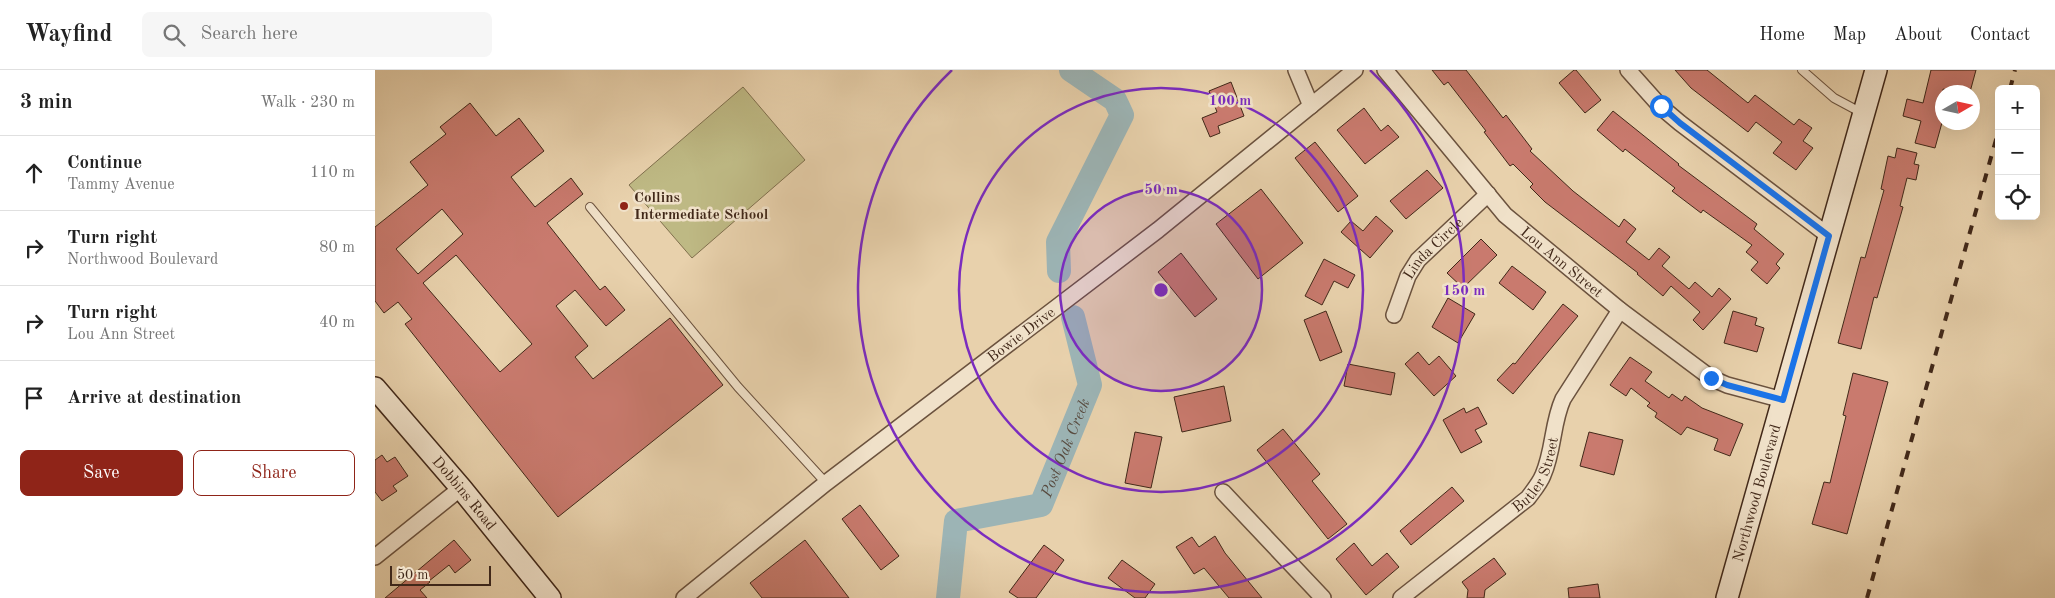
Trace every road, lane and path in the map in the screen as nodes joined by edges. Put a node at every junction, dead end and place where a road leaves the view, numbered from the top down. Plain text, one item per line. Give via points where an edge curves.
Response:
1 (1296, 70) edge
2 (1355, 70) edge
3 (1385, 70) edge
4 (1628, 70) edge
5 (1802, 70) edge
6 (1876, 70) edge
7 (1311, 106) junction
8 (1864, 114) junction
9 (1488, 194) junction
10 (590, 207) dead end
11 (1829, 236) junction
12 (1620, 310) junction
13 (1394, 315) dead end
14 (375, 388) edge
15 (1783, 400) junction
16 (826, 483) junction
17 (461, 488) junction
18 (1223, 492) dead end
19 (375, 557) edge
20 (550, 598) edge
21 (684, 598) edge
22 (1323, 598) edge
23 (1401, 598) edge
24 (1727, 598) edge

1 - 7 street
2 - 7 street, Bowie Drive
3 - 9 street, Lou Ann Street
4 - 11 street via 1680,123
5 - 8 lane via 1834,98
6 - 8 street, Northwood Boulevard
7 - 16 street, Bowie Drive via 1158,230
8 - 11 street, Northwood Boulevard
9 - 12 street, Lou Ann Street via 1505,215
9 - 13 street, Linda Circle via 1418,260 1408,276
10 - 16 lane via 738,387
11 - 15 street, Northwood Boulevard
12 - 15 street, Lou Ann Street via 1711,378
12 - 23 street, Butler Street via 1563,398 1556,414 1543,477 1528,498
14 - 17 street, Dobbins Road
15 - 24 street, Northwood Boulevard
16 - 21 street, Bowie Drive
17 - 19 street
17 - 20 street, Dobbins Road
18 - 22 street

